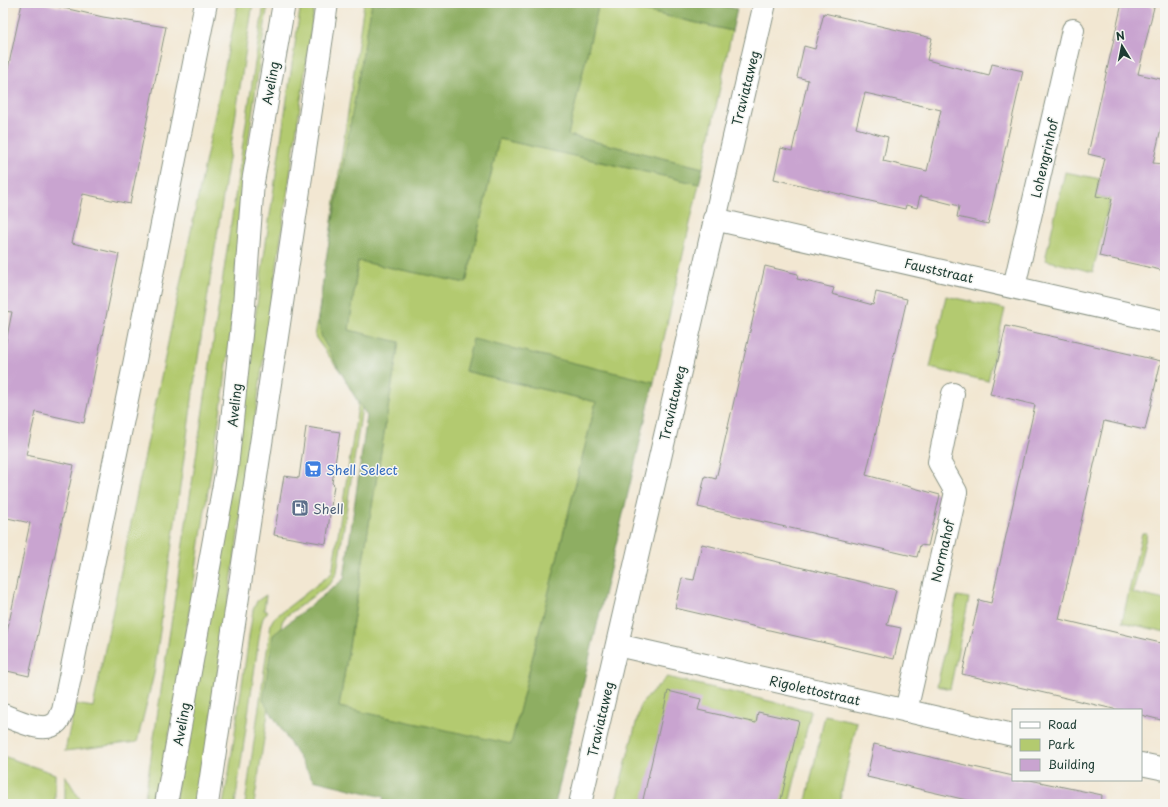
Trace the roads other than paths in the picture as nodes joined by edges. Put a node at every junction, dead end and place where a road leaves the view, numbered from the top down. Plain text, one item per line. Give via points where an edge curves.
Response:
1 (206, 3) edge
2 (284, 3) edge
3 (327, 3) edge
4 (765, 3) edge
5 (1073, 30) dead end
6 (714, 219) junction
7 (1014, 287) junction
8 (1165, 322) edge
9 (953, 394) dead end
10 (617, 645) junction
11 (906, 711) junction
12 (3, 715) edge
13 (1012, 735) edge
14 (1142, 764) edge
15 (1165, 770) edge
16 (166, 804) edge
17 (207, 804) edge
18 (580, 804) edge

1 - 12 street via 63,710 58,721 51,727 40,727
2 - 16 street, Aveling via 253,182 244,306 227,468
3 - 17 street
4 - 6 street, Traviataweg
5 - 7 street, Lohengrinhof
6 - 7 street, Fauststraat
6 - 10 street, Traviataweg
7 - 8 street, Fauststraat
9 - 11 street, Normahof via 939,462 956,492
10 - 11 street, Rigolettostraat
10 - 18 street, Traviataweg
11 - 13 street, Rigolettostraat
14 - 15 street

